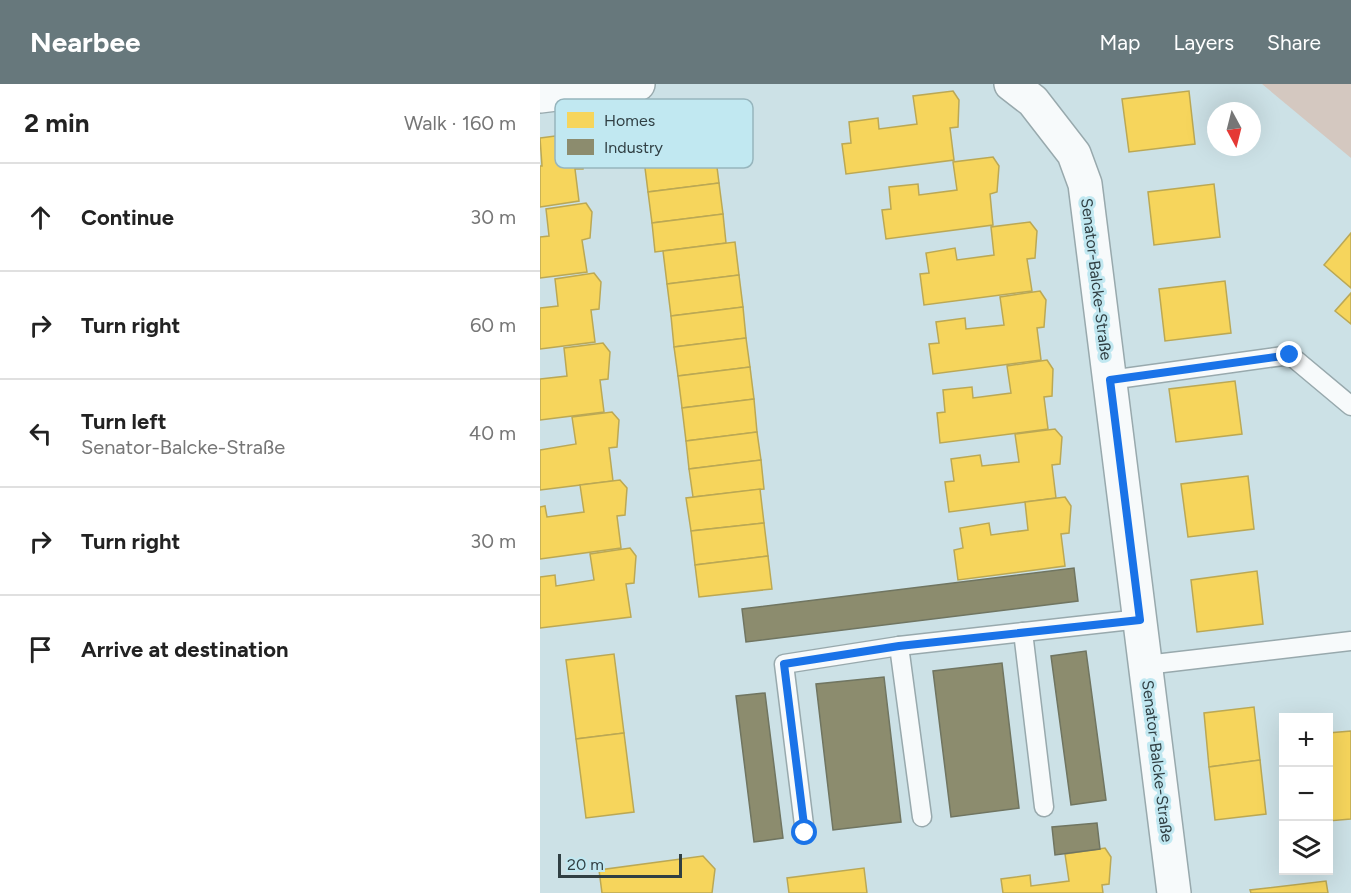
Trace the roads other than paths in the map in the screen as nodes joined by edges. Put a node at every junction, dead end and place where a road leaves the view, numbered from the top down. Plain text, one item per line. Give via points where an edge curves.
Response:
1 (638, 84) edge
2 (1011, 84) edge
3 (559, 91) edge
4 (1110, 380) junction
5 (1351, 406) edge
6 (1140, 620) junction
7 (1023, 632) junction
8 (1351, 641) edge
9 (899, 646) junction
10 (1146, 665) junction
11 (1044, 807) dead end
12 (922, 817) dead end
13 (805, 833) dead end
14 (1174, 893) edge

1 - 3 street
2 - 4 street, Senator-Balcke-Straße via 1033,101 1074,154 1085,184
4 - 5 lane via 1290,355
4 - 6 street, Senator-Balcke-Straße
6 - 7 lane
6 - 10 street, Senator-Balcke-Straße
7 - 9 lane
7 - 11 lane
8 - 10 lane
9 - 12 lane
9 - 13 lane via 784,664
10 - 14 street, Senator-Balcke-Straße

